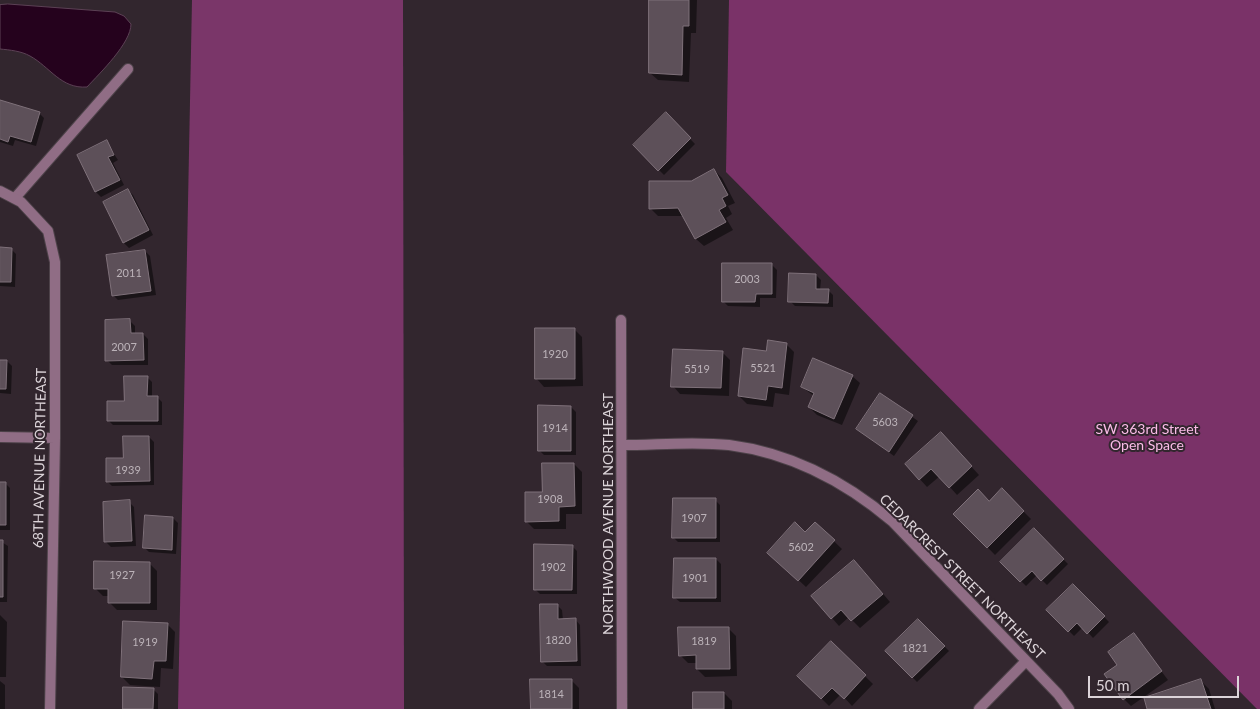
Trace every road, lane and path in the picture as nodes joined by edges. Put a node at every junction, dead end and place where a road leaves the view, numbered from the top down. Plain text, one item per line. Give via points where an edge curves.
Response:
1 (128, 70) dead end
2 (0, 191) edge
3 (15, 198) junction
4 (621, 320) dead end
5 (0, 437) edge
6 (55, 438) junction
7 (622, 445) junction
8 (1026, 661) junction
9 (50, 709) edge
10 (622, 709) edge
11 (979, 709) edge
12 (1069, 709) edge

1 - 3 street
2 - 3 street, 68TH AVENUE NORTHEAST
3 - 6 street, 68TH AVENUE NORTHEAST via 48,231 55,262
4 - 7 street, NORTHWOOD AVENUE NORTHEAST
5 - 6 street
6 - 9 street, 68TH AVENUE NORTHEAST
7 - 8 street, CEDARCREST STREET NORTHEAST via 728,445 784,457 840,482 893,522
7 - 10 street, NORTHWOOD AVENUE NORTHEAST
8 - 11 street
8 - 12 street, CEDARCREST STREET NORTHEAST

